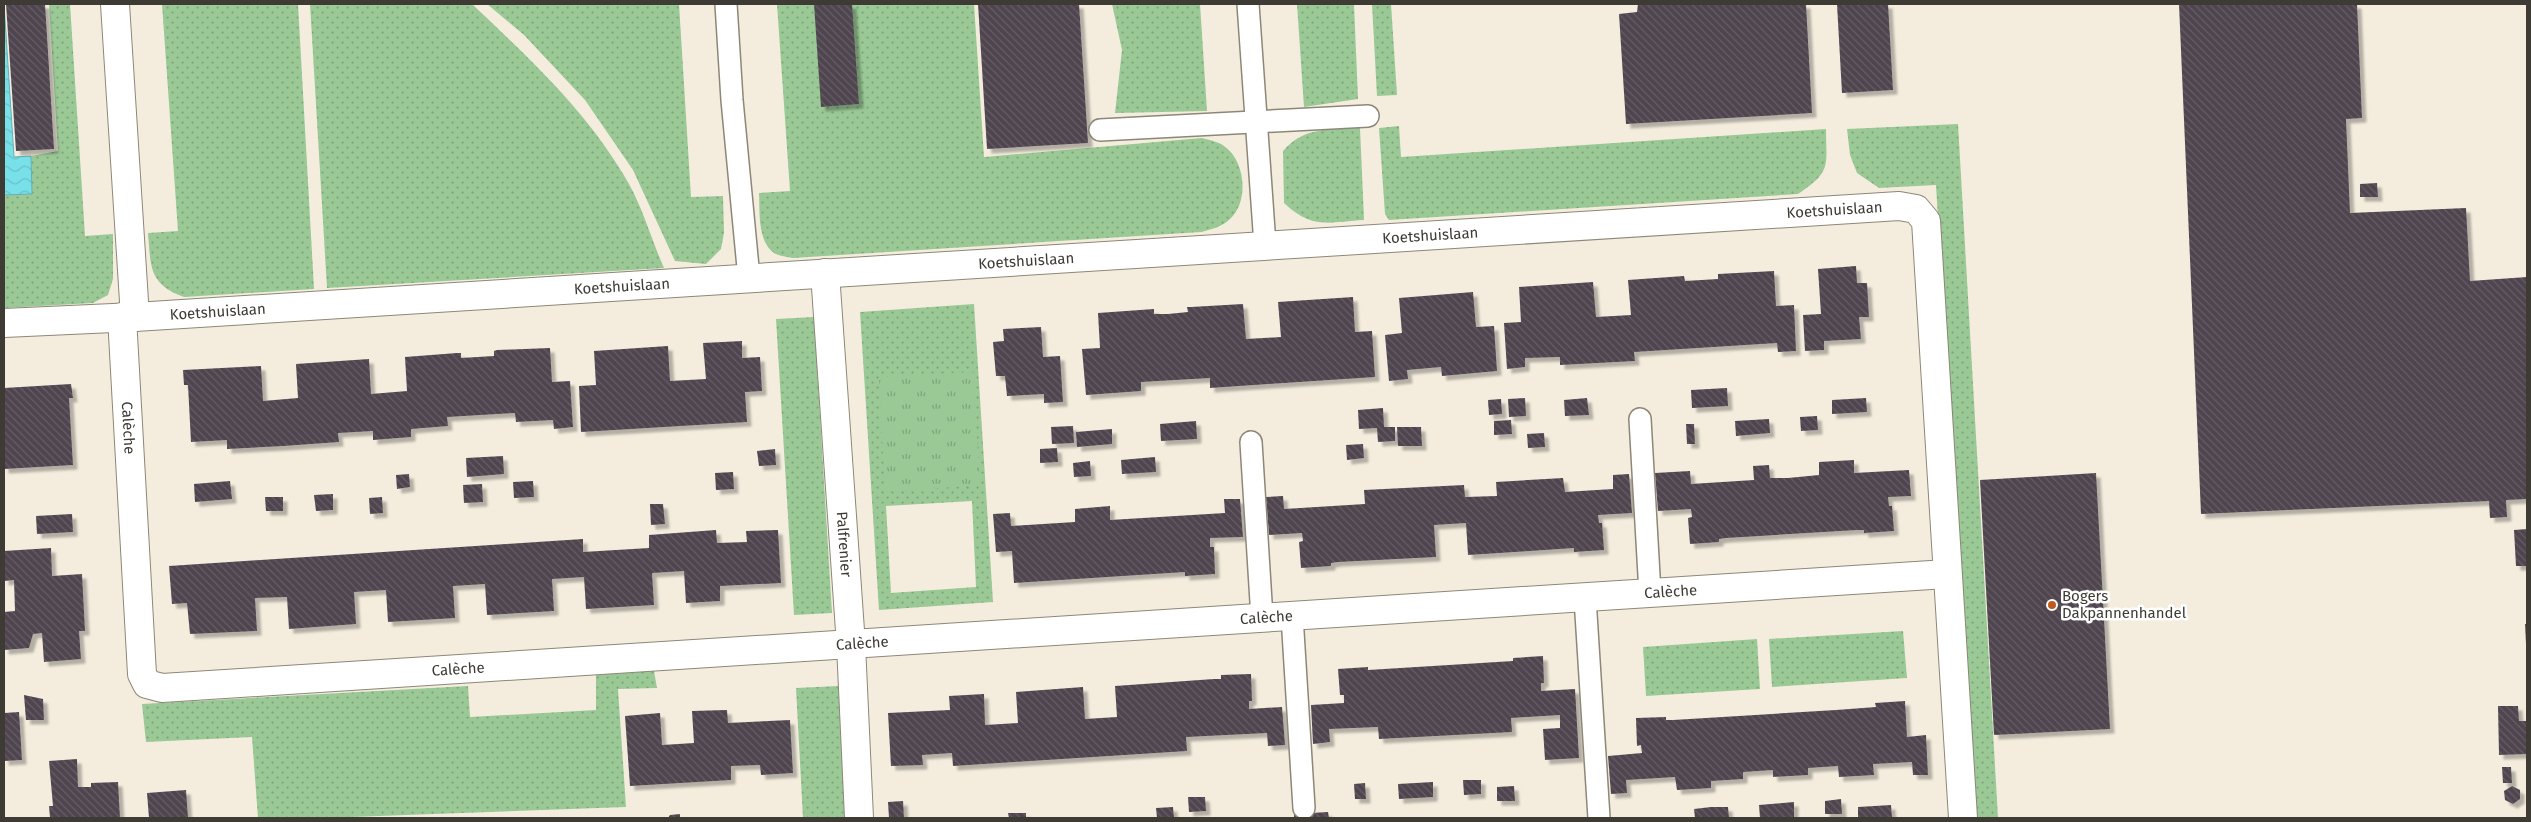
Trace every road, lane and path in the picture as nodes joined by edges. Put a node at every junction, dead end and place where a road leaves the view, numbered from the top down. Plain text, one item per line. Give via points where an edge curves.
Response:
1 (115, 4) edge
2 (726, 4) edge
3 (1248, 4) edge
4 (1368, 116) dead end
5 (1255, 124) junction
6 (1100, 130) dead end
7 (1265, 245) junction
8 (825, 273) junction
9 (750, 278) junction
10 (129, 317) junction
11 (4, 323) edge
12 (1640, 419) dead end
13 (1250, 442) dead end
14 (1947, 574) junction
15 (1650, 593) junction
16 (1585, 598) junction
17 (1292, 616) junction
18 (1262, 618) junction
19 (851, 644) junction
20 (1304, 808) dead end
21 (859, 818) edge
22 (1600, 818) edge
23 (1963, 818) edge

1 - 10 street
2 - 9 lane
3 - 5 lane
4 - 5 lane
5 - 6 lane
5 - 7 lane
7 - 8 street, Koetshuislaan
7 - 14 street, Koetshuislaan via 1899,206 1916,209 1926,221
8 - 9 street, Koetshuislaan
8 - 19 street, Palfrenier
9 - 10 street, Koetshuislaan
10 - 11 street, Koetshuislaan
10 - 19 street, Calèche via 142,674 147,684 162,688
12 - 15 lane
13 - 18 lane
14 - 15 street, Calèche
14 - 23 street
15 - 16 street, Calèche
16 - 17 street, Calèche
16 - 22 lane
17 - 18 street, Calèche
17 - 20 lane
18 - 19 street, Calèche
19 - 21 street, Palfrenier

